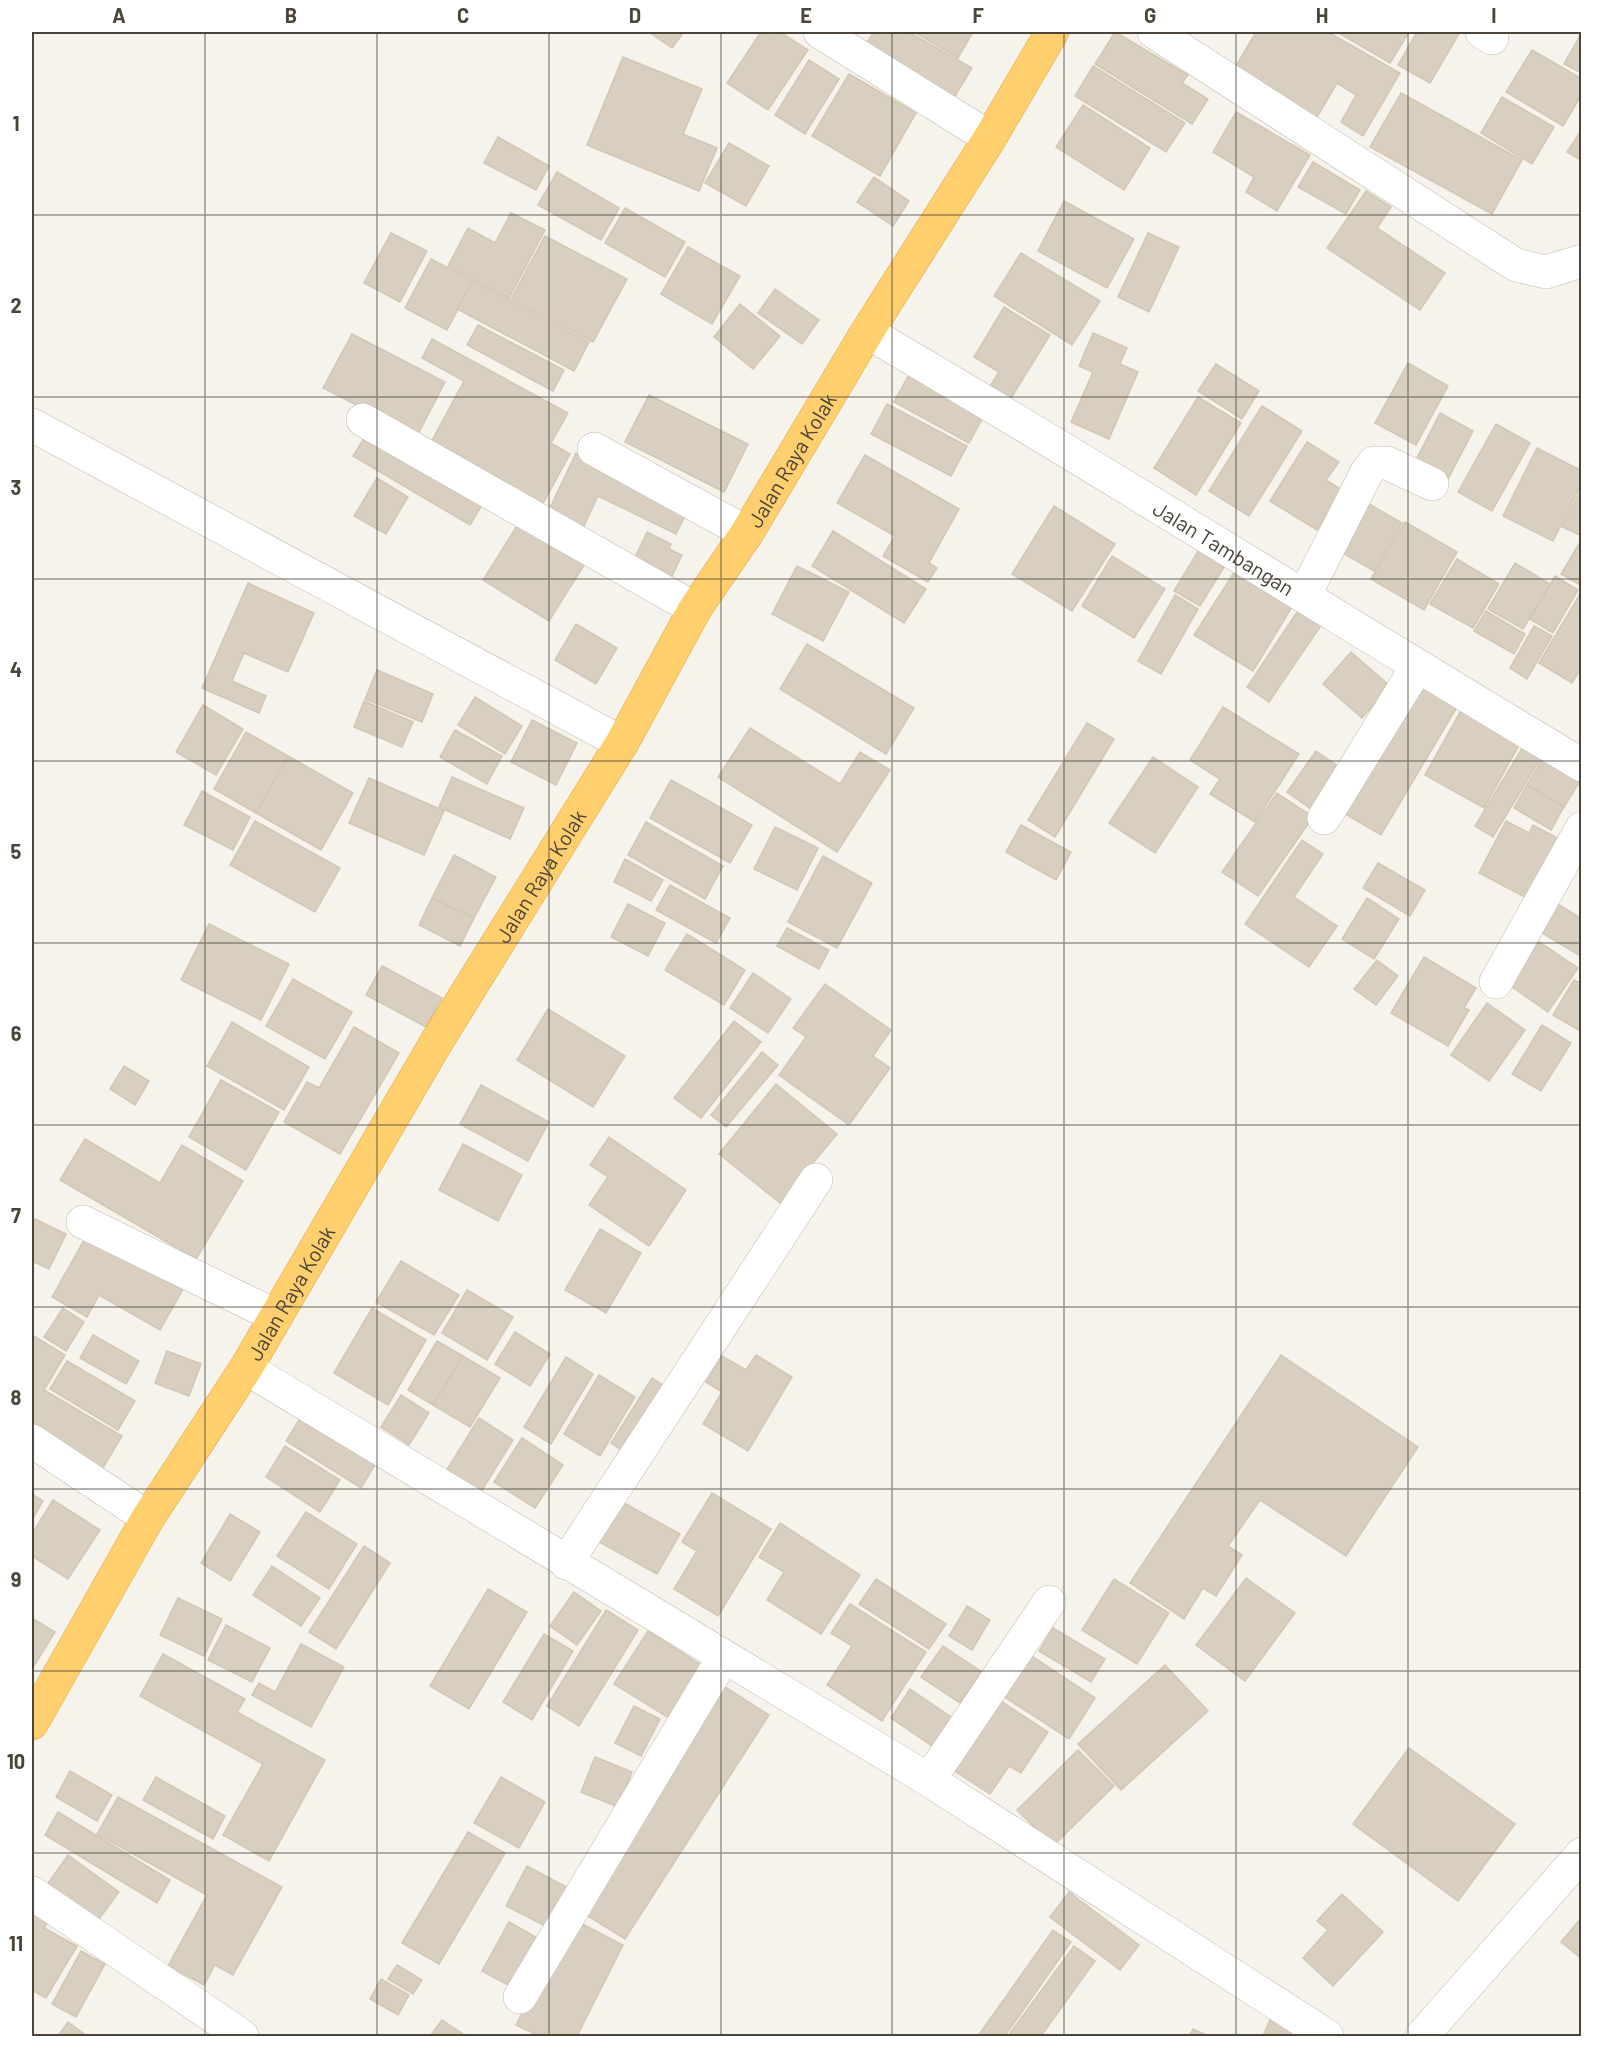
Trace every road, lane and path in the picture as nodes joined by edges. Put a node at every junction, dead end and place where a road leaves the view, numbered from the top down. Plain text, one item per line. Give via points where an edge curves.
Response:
1 (820, 32) edge
2 (1052, 32) edge
3 (1154, 32) edge
4 (990, 138) junction
5 (1581, 261) edge
6 (867, 332) junction
7 (363, 420) dead end
8 (32, 425) edge
9 (594, 449) dead end
10 (1432, 484) dead end
11 (747, 533) junction
12 (1304, 596) junction
13 (694, 609) junction
14 (1417, 667) junction
15 (622, 743) junction
16 (1581, 765) edge
17 (1324, 818) dead end
18 (1581, 828) edge
19 (1496, 982) dead end
20 (816, 1180) dead end
21 (83, 1222) dead end
22 (276, 1316) junction
23 (246, 1368) junction
24 (32, 1441) edge
25 (148, 1518) junction
26 (566, 1563) junction
27 (1049, 1602) dead end
28 (723, 1658) junction
29 (32, 1723) edge
30 (929, 1780) junction
31 (1581, 1854) edge
32 (32, 1893) edge
33 (520, 1997) dead end
34 (242, 2037) edge
35 (1327, 2037) edge
36 (1422, 2037) edge

1 - 4 street
2 - 4 highway, Jalan Raya Kolak
3 - 5 street via 1516,265 1546,272
4 - 6 highway, Jalan Raya Kolak
6 - 11 highway, Jalan Raya Kolak
6 - 12 street, Jalan Tambangan
7 - 13 street
8 - 15 street
9 - 11 street
10 - 12 street via 1387,463 1374,463
11 - 13 highway, Jalan Raya Kolak
12 - 14 street, Jalan Tambangan
13 - 15 highway, Jalan Raya Kolak
14 - 16 street, Jalan Tambangan
14 - 17 street
15 - 22 highway, Jalan Raya Kolak via 437,1041
18 - 19 street
20 - 26 street
21 - 22 street
22 - 23 highway, Jalan Raya Kolak
23 - 25 highway, Jalan Raya Kolak
23 - 26 street
24 - 25 street
25 - 29 highway, Jalan Raya Kolak
26 - 28 street
27 - 30 street
28 - 30 street
28 - 33 street
30 - 35 street
31 - 36 street
32 - 34 street

